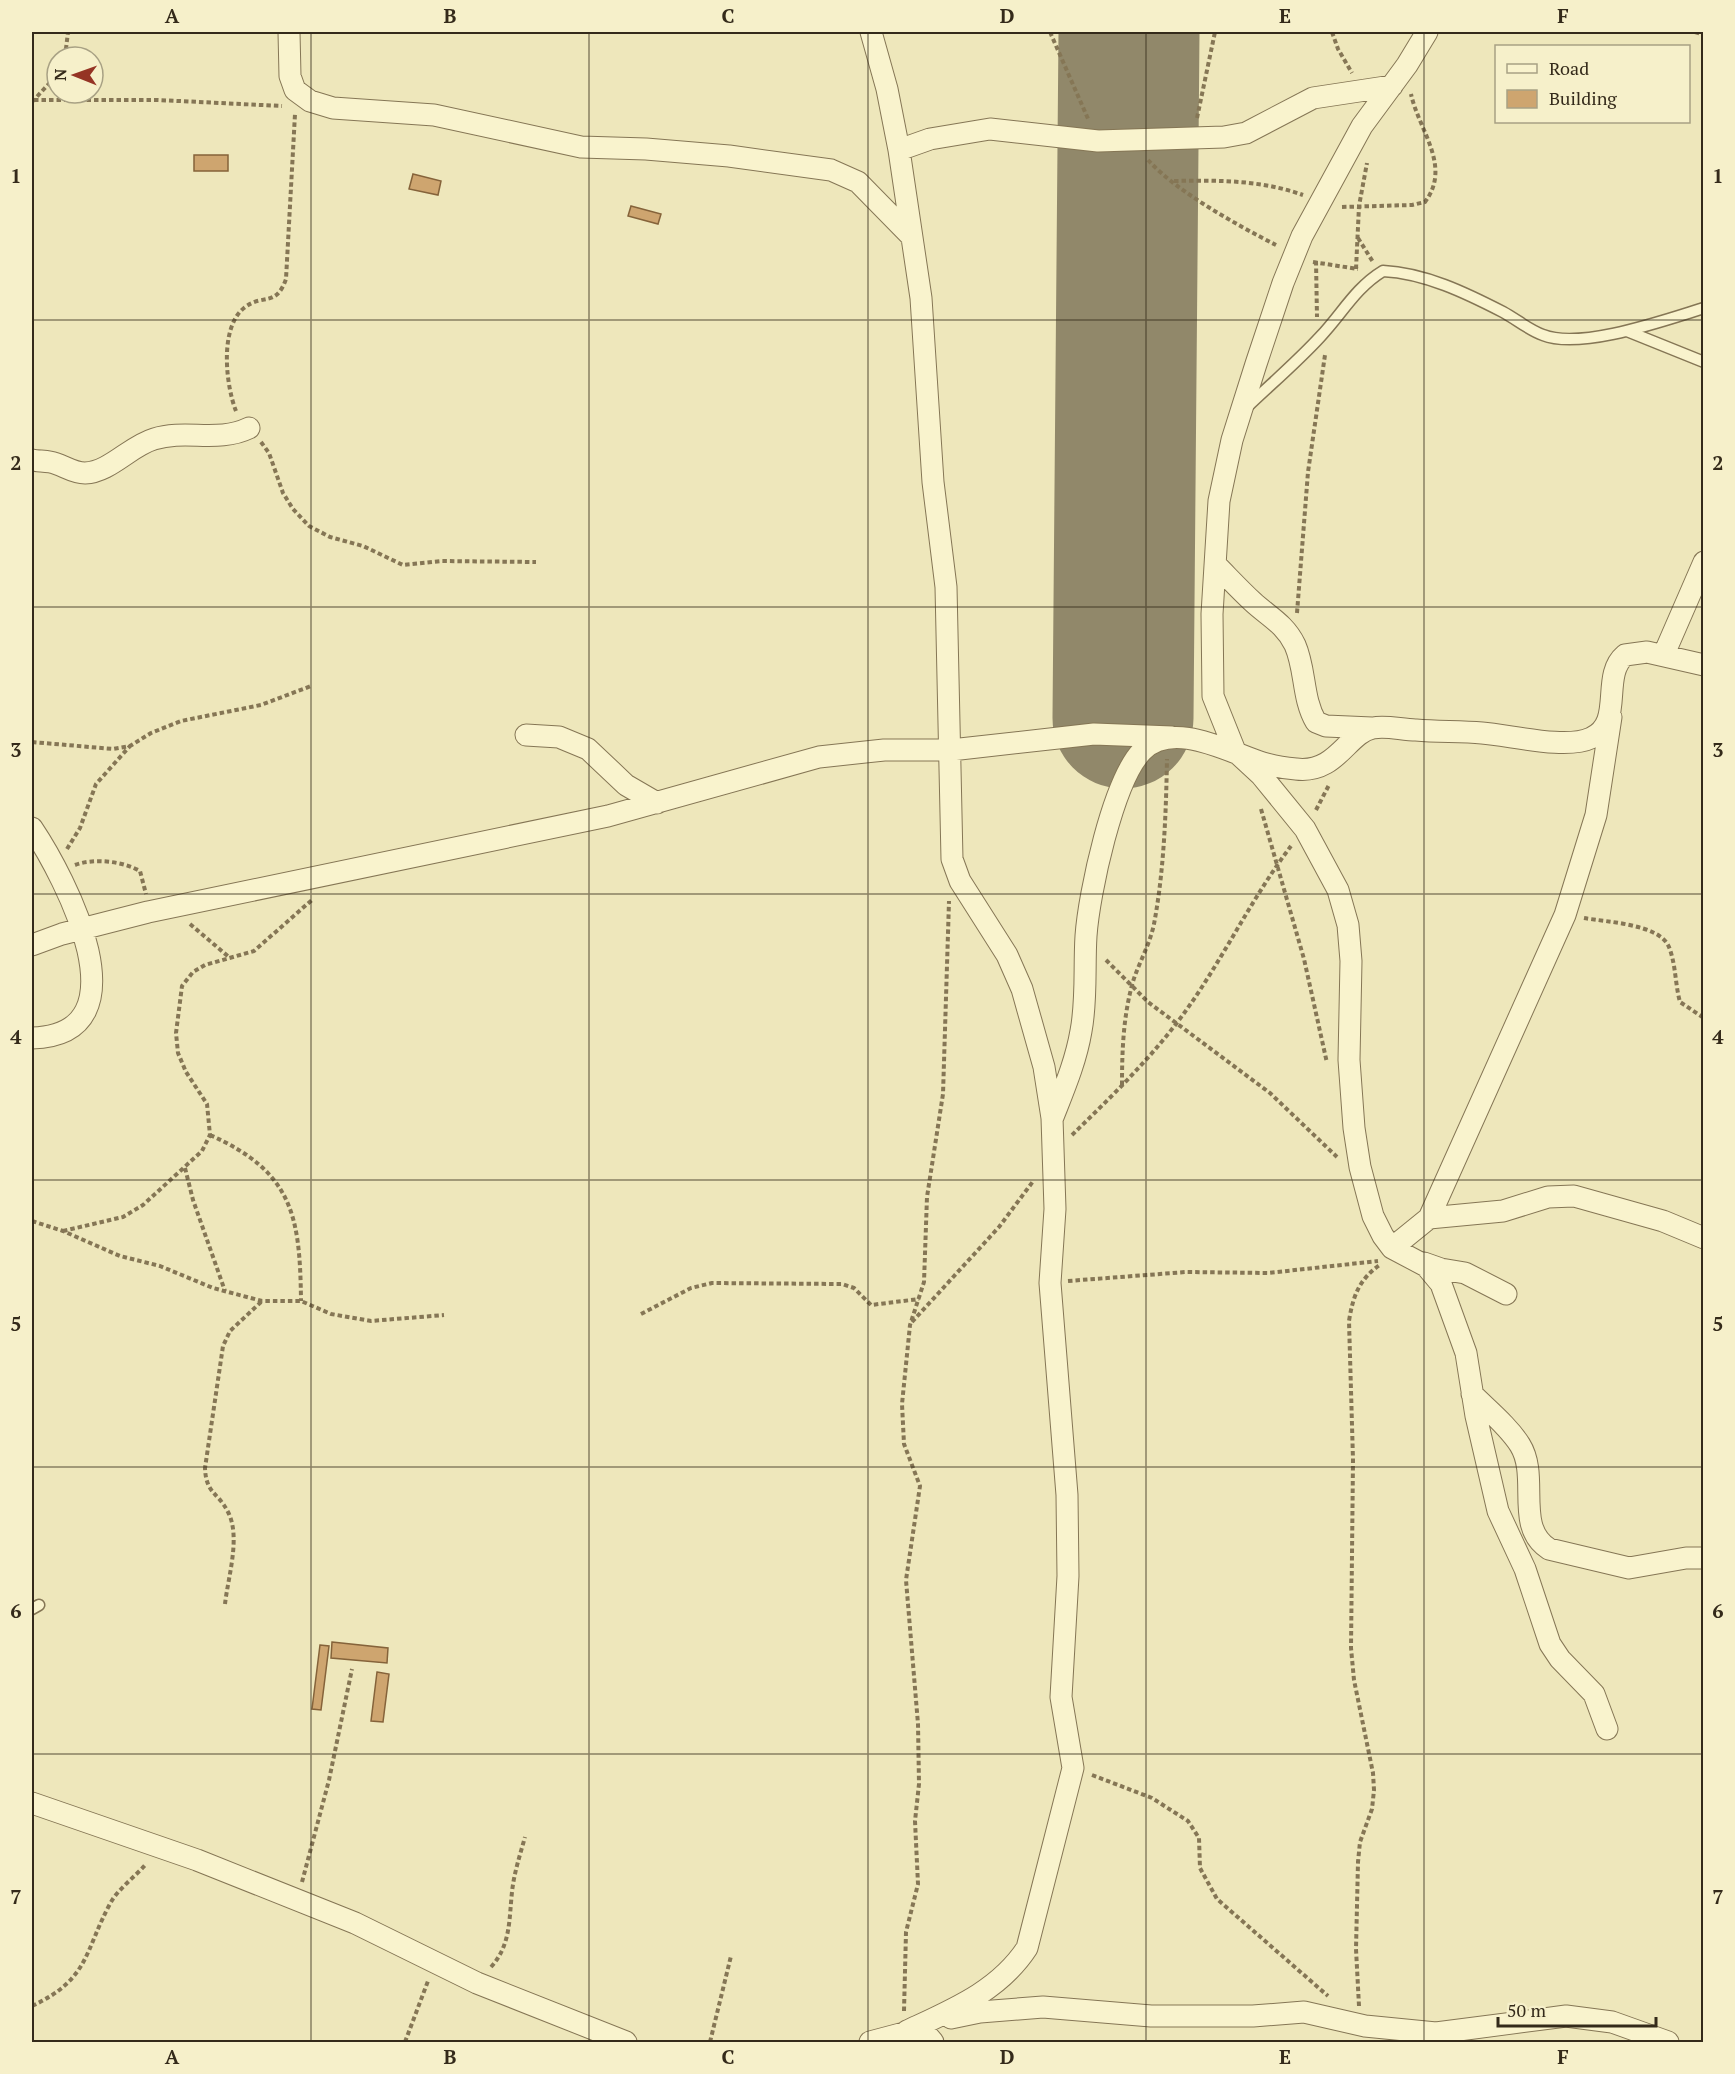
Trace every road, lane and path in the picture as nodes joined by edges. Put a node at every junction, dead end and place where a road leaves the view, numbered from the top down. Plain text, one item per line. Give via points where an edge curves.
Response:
1 (289, 32) edge
2 (871, 32) edge
3 (1050, 32) edge
4 (1215, 32) edge
5 (1332, 32) edge
6 (1427, 32) edge
7 (1695, 32) edge
8 (1704, 35) edge
9 (1407, 65) junction
10 (1392, 86) junction
11 (45, 88) edge
12 (1370, 90) junction
13 (295, 99) junction
14 (33, 101) edge
15 (1193, 140) junction
16 (1098, 141) junction
17 (1134, 141) junction
18 (898, 150) junction
19 (1369, 158) dead end
20 (1173, 181) junction
21 (1320, 201) junction
22 (1359, 206) junction
23 (910, 235) junction
24 (1357, 236) junction
25 (1317, 253) dead end
26 (1294, 254) junction
27 (1316, 264) junction
28 (1375, 265) dead end
29 (1356, 269) junction
30 (1354, 293) junction
31 (1704, 308) edge
32 (1329, 328) junction
33 (1626, 331) junction
34 (1318, 340) junction
35 (1704, 362) edge
36 (1240, 414) junction
37 (249, 428) junction
38 (32, 460) edge
39 (536, 562) dead end
40 (1704, 562) edge
41 (1216, 565) junction
42 (1294, 643) junction
43 (1664, 654) junction
44 (1704, 665) edge
45 (311, 686) dead end
46 (1611, 714) junction
47 (1372, 728) junction
48 (526, 735) dead end
49 (1170, 738) junction
50 (32, 742) edge
51 (130, 746) junction
52 (951, 750) junction
53 (1235, 751) junction
54 (1344, 751) junction
55 (657, 803) junction
56 (32, 828) edge
57 (1305, 829) junction
58 (1279, 863) junction
59 (56, 870) junction
60 (339, 873) junction
61 (949, 899) dead end
62 (173, 907) junction
63 (148, 912) junction
64 (1565, 915) junction
65 (84, 928) junction
66 (1086, 934) junction
67 (32, 945) edge
68 (231, 958) junction
69 (1131, 987) junction
70 (1704, 1018) edge
71 (1176, 1024) junction
72 (32, 1038) edge
73 (1328, 1068) dead end
74 (1122, 1086) junction
75 (1052, 1119) junction
76 (210, 1135) junction
77 (1053, 1155) junction
78 (1344, 1165) dead end
79 (185, 1168) junction
80 (1429, 1218) junction
81 (32, 1221) edge
82 (63, 1231) junction
83 (1704, 1238) edge
84 (1392, 1248) junction
85 (1418, 1260) junction
86 (1050, 1283) junction
87 (226, 1292) junction
88 (1506, 1294) dead end
89 (919, 1299) junction
90 (262, 1301) junction
91 (301, 1301) junction
92 (641, 1314) dead end
93 (444, 1315) dead end
94 (910, 1325) junction
95 (1472, 1394) junction
96 (1704, 1558) edge
97 (225, 1604) dead end
98 (352, 1669) dead end
99 (1607, 1729) dead end
100 (1073, 1768) junction
101 (32, 1803) edge
102 (525, 1837) dead end
103 (161, 1847) junction
104 (295, 1899) junction
105 (731, 1956) dead end
106 (434, 1963) junction
107 (477, 1983) junction
108 (1334, 2001) dead end
109 (32, 2006) edge
110 (1360, 2024) junction
111 (914, 2035) edge
112 (405, 2043) edge
113 (626, 2043) edge
114 (710, 2043) edge
115 (870, 2043) edge
116 (1668, 2043) edge

1 - 13 street
2 - 18 street
3 - 16 path
4 - 15 path
5 - 12 path via 1350,71
6 - 9 street
7 - 8 path
9 - 10 street
9 - 22 path via 1415,110 1437,173 1432,192 1425,202 1412,205
10 - 12 street
10 - 21 street via 1362,126
11 - 14 path
12 - 15 street via 1312,98 1246,133
13 - 14 path
13 - 23 street via 333,108 434,116 581,147 729,156 831,170 858,182
13 - 37 path via 286,279 282,292 275,298 242,310 228,347 231,399
15 - 17 street
16 - 17 street
16 - 18 street via 990,129 930,139
17 - 20 path via 1159,172
18 - 23 street
19 - 22 path
20 - 21 path via 1266,184
20 - 26 path
21 - 26 street
22 - 24 path
23 - 52 street via 921,298 933,482 946,587
24 - 28 path
24 - 29 path
25 - 27 path
26 - 27 path
26 - 36 street
27 - 29 path
27 - 34 path
29 - 30 path
30 - 32 lane
30 - 33 lane via 1383,271 1393,272 1437,282 1543,335 1568,338
31 - 33 lane
32 - 34 lane
32 - 42 path via 1308,472
33 - 35 lane
34 - 36 lane
36 - 41 street via 1219,501
37 - 38 street via 228,436 172,434 152,439 86,473
37 - 39 path via 269,453 283,493 293,508 309,526 330,537 363,546 403,565 441,561
40 - 43 street
41 - 42 street via 1255,604 1275,617
41 - 53 street via 1213,696
42 - 47 street via 1301,660 1307,701 1316,722
43 - 44 street
43 - 46 street via 1633,652 1620,658 1612,679
45 - 51 path via 261,705 181,721
46 - 47 street via 1600,732 1580,742 1479,732
46 - 64 street via 1596,814
47 - 54 street
48 - 55 street via 559,737 588,749 626,785
49 - 52 street via 1094,734
49 - 53 street
49 - 66 street via 1142,751 1124,781 1096,875
49 - 69 path via 1154,922
50 - 51 path via 105,749
51 - 59 path via 96,784 80,828
52 - 55 street via 884,750 819,757
52 - 75 street via 952,859 960,881 1007,955 1022,989 1044,1067
53 - 54 street via 1263,763 1298,770 1322,766
53 - 57 street via 1261,775
54 - 57 path
55 - 60 street
56 - 59 street
57 - 58 path
57 - 84 street via 1338,890 1348,925 1354,1128 1374,1216
58 - 71 path
58 - 73 path
59 - 63 path via 85,861 131,866 144,879
59 - 65 street
60 - 62 street
60 - 68 path via 254,951
61 - 89 path via 943,1094 927,1197 924,1281
62 - 63 street
62 - 68 path
63 - 65 street
64 - 70 path via 1644,929 1660,936 1668,946 1680,1002
64 - 80 street
65 - 67 street
65 - 72 street via 91,962 86,1012 73,1027 56,1036
66 - 69 path
66 - 75 street via 1082,1029 1073,1066
68 - 76 path via 193,972 182,986 178,1007 178,1053 207,1104
69 - 71 path
69 - 74 path via 1124,1027
71 - 74 path
71 - 78 path via 1269,1093 1307,1125
74 - 77 path
75 - 77 street
76 - 79 path via 202,1151
76 - 91 path via 238,1147 261,1164 290,1206 300,1254
77 - 86 street
77 - 94 path via 999,1227
79 - 82 path via 123,1217
79 - 87 path
80 - 83 street via 1503,1211 1548,1197 1574,1196 1663,1221
80 - 84 street
81 - 82 path
82 - 87 path via 120,1256 160,1266
84 - 85 street
85 - 88 street via 1465,1273
85 - 95 street via 1441,1284 1449,1301 1466,1353
86 - 100 street via 1067,1495 1068,1576 1061,1697
86 - 110 path via 1186,1272 1290,1272 1341,1263 1386,1261 1359,1283 1349,1321 1353,1449 1351,1648 1356,1698 1374,1790 1358,1862 1356,1949
87 - 90 path
89 - 92 path via 871,1305 854,1288 826,1282 712,1283 691,1288
89 - 94 path
90 - 91 path
90 - 97 path via 230,1331 223,1346 205,1468 206,1483 228,1511 232,1524
91 - 93 path via 331,1314 371,1321
94 - 111 path via 902,1421 904,1444 920,1486 906,1580 918,1724 918,1884 906,1932
95 - 96 street via 1521,1446 1527,1463 1531,1529 1539,1543 1549,1549 1629,1568
95 - 99 street via 1498,1511 1525,1569 1550,1644 1594,1694
98 - 104 path via 308,1865
100 - 108 path via 1152,1798 1188,1821 1199,1838 1200,1868 1217,1899
100 - 111 street via 1027,1948 1016,1965 980,1994
101 - 103 street
102 - 107 path via 501,1956
103 - 104 street
103 - 109 path via 111,1902 81,1969 65,1987
104 - 106 street via 355,1923
105 - 114 path
106 - 107 street
106 - 112 path
107 - 113 street
110 - 111 street via 1304,2012 1151,2016 1043,2007 980,2012
110 - 116 street via 1436,2032 1574,2017 1612,2022
111 - 115 street

